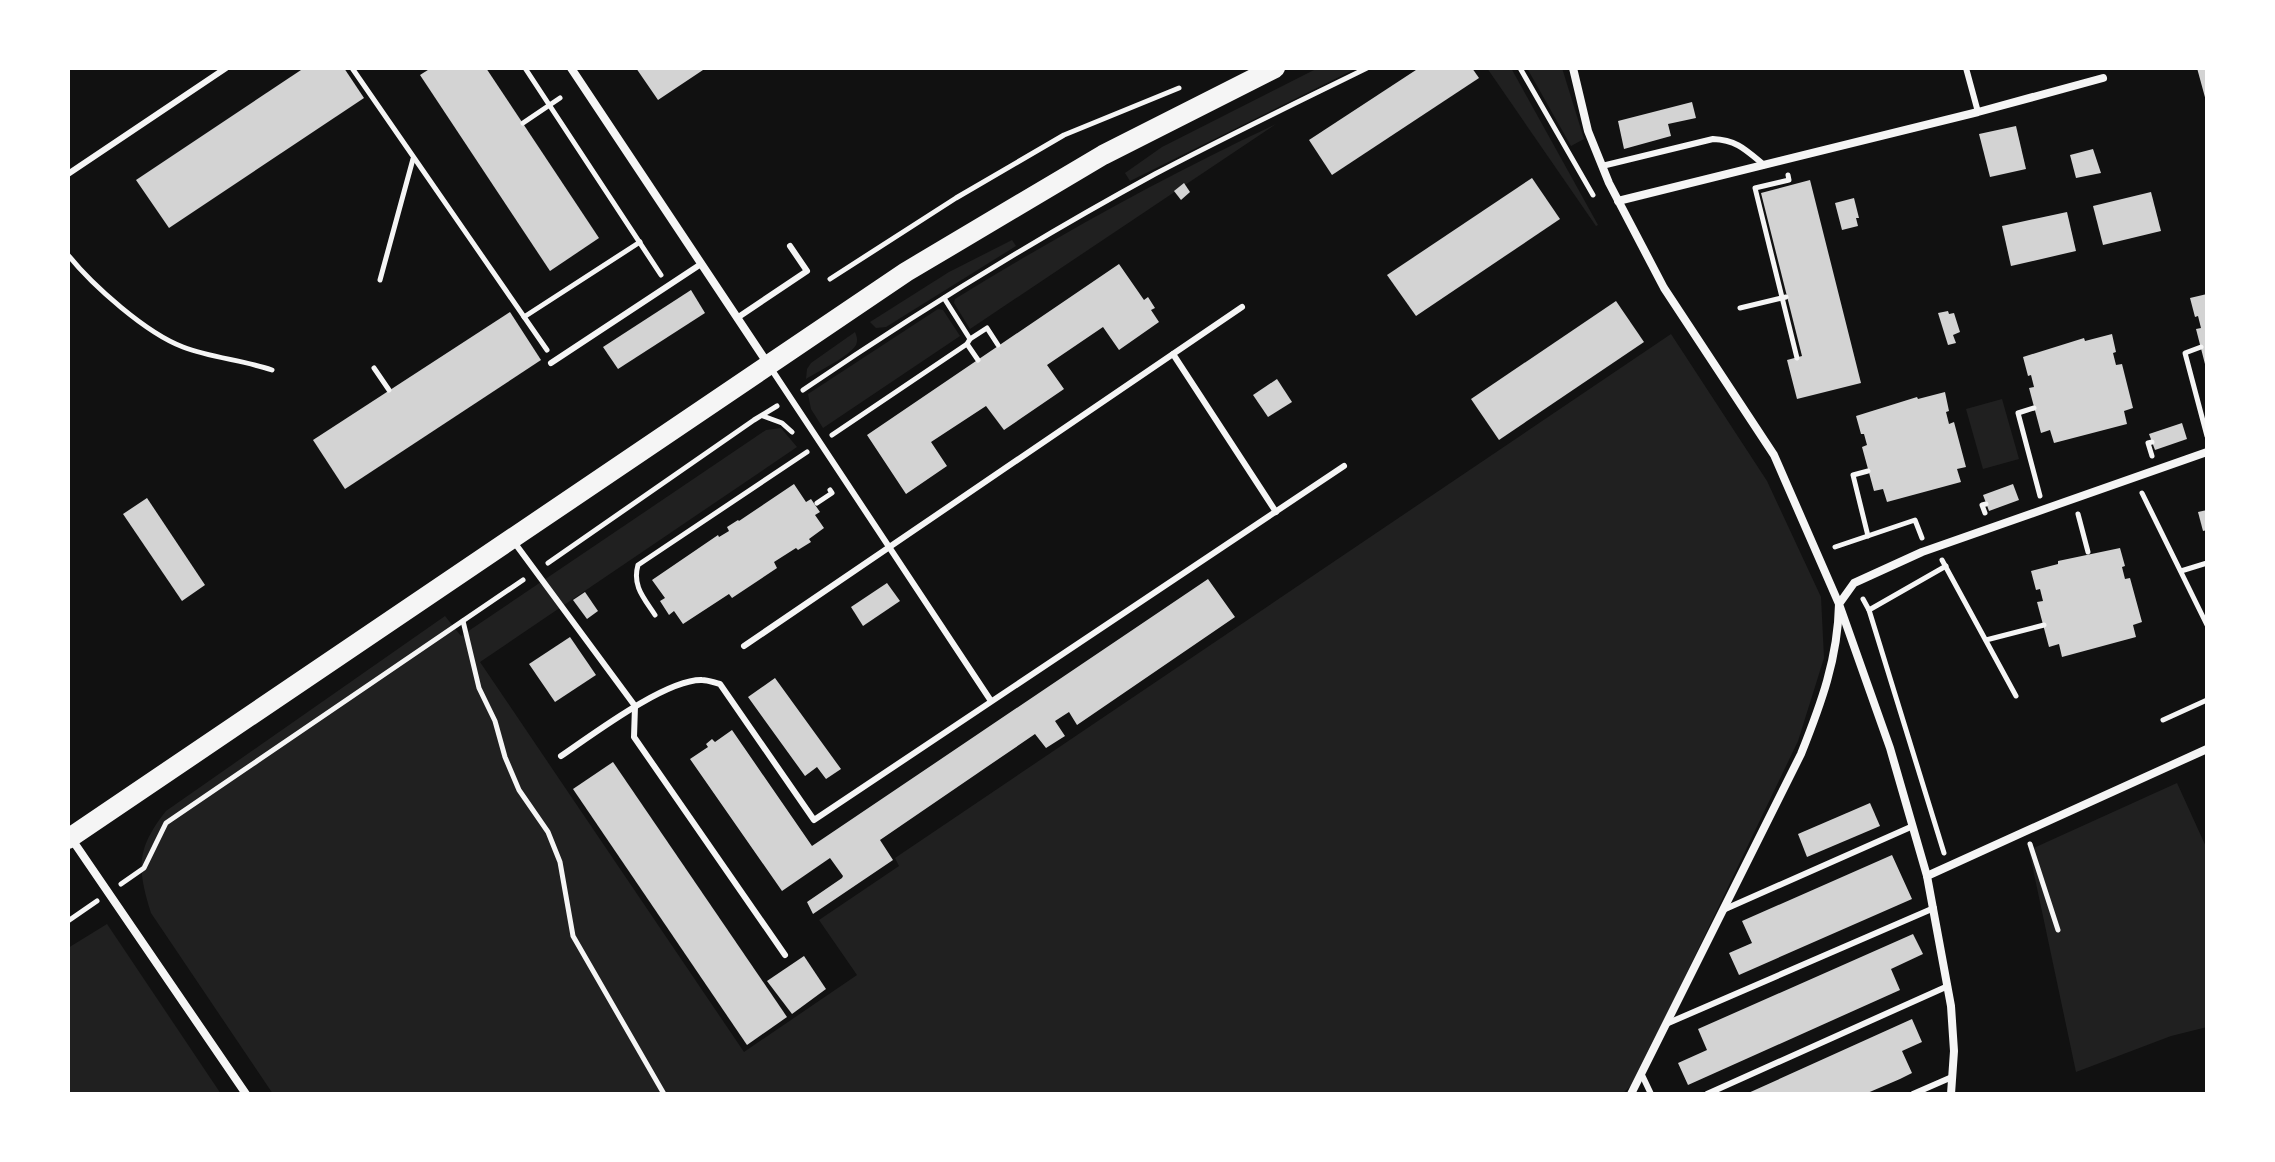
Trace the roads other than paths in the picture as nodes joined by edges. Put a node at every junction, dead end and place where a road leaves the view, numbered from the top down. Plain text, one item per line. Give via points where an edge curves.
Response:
1 (226, 68) edge
2 (571, 68) edge
3 (1260, 68) edge
4 (1275, 68) edge
5 (1573, 68) edge
6 (1966, 68) edge
7 (2103, 78) dead end
8 (1226, 92) junction
9 (1978, 112) junction
10 (1764, 165) junction
11 (1602, 166) junction
12 (68, 174) edge
13 (1618, 201) junction
14 (790, 246) dead end
15 (701, 264) junction
16 (1242, 307) dead end
17 (737, 318) junction
18 (1173, 354) junction
19 (552, 362) road end
20 (769, 365) junction
21 (2207, 452) edge
22 (1344, 466) dead end
23 (1276, 512) junction
24 (511, 539) junction
25 (889, 548) junction
26 (1839, 604) junction
27 (744, 646) dead end
28 (991, 701) junction
29 (635, 706) junction
30 (2207, 749) edge
31 (561, 756) dead end
32 (1913, 826) junction
33 (69, 836) edge
34 (1927, 876) junction
35 (1934, 908) junction
36 (1723, 910) junction
37 (785, 955) dead end
38 (1948, 986) junction
39 (1666, 1024) junction
40 (1642, 1075) junction
41 (1952, 1077) junction
42 (246, 1094) edge
43 (1631, 1094) edge
44 (1651, 1094) edge
45 (1707, 1094) edge
46 (1913, 1094) edge
47 (1951, 1094) edge

1 - 12 lane
2 - 15 street
3 - 8 street
4 - 8 main road
5 - 11 street
6 - 9 lane
7 - 9 street
8 - 20 main road via 1103,155 955,241
9 - 10 street
10 - 11 lane via 1739,145 1713,139
10 - 13 street
11 - 13 street
13 - 26 street via 1664,288 1767,443
14 - 17 lane via 807,271
15 - 17 street
15 - 19 lane
16 - 18 lane
17 - 20 street
18 - 23 lane
18 - 25 lane
20 - 24 main road
20 - 25 lane
21 - 26 street via 1933,548 1854,583
22 - 23 lane
23 - 28 lane
24 - 29 lane
24 - 33 main road
25 - 27 lane
25 - 28 lane
26 - 32 street
26 - 36 street via 1822,701
28 - 29 lane via 814,820 720,684 682,684
29 - 31 lane
29 - 37 lane via 634,737
30 - 34 street
32 - 34 street
32 - 36 lane
33 - 42 street
34 - 35 street
35 - 38 street
35 - 39 lane
36 - 39 street
38 - 41 street
38 - 45 lane
39 - 40 street
40 - 43 street
40 - 44 lane
41 - 46 lane
41 - 47 street

